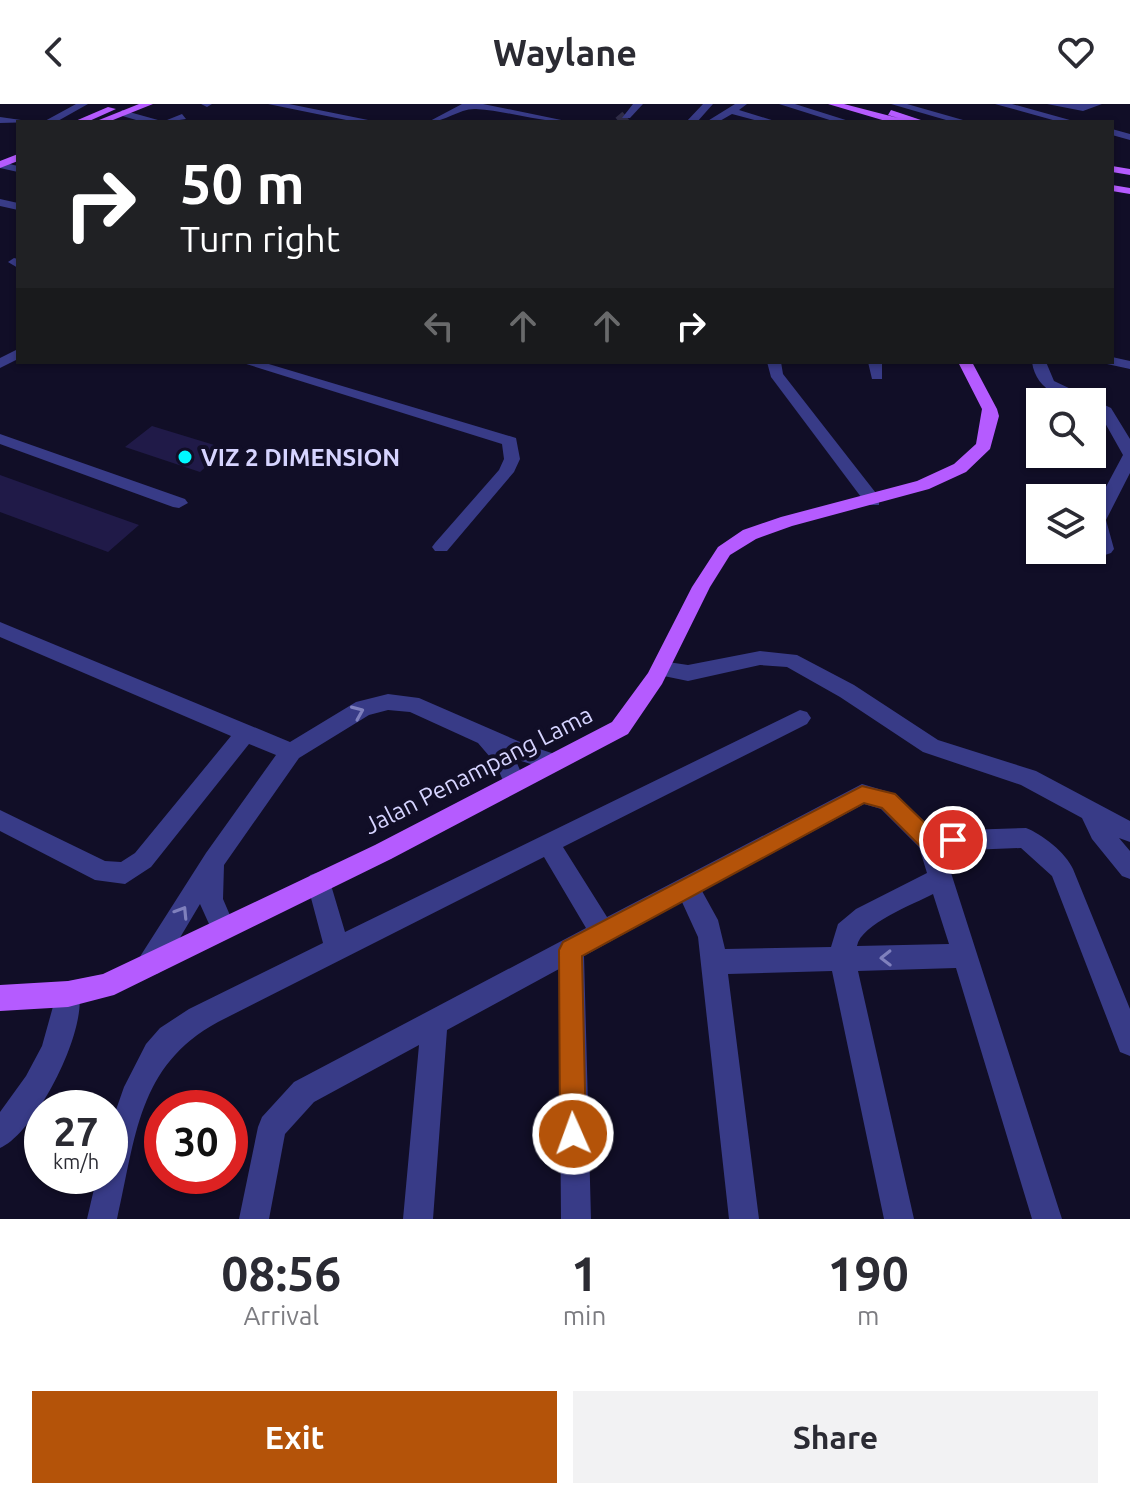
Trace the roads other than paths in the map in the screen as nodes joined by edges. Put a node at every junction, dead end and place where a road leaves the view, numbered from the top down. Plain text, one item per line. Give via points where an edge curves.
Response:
1 (83, 104) edge
2 (148, 104) edge
3 (273, 104) edge
4 (470, 104) edge
5 (524, 104) edge
6 (638, 104) edge
7 (742, 104) edge
8 (784, 104) edge
9 (833, 104) edge
10 (856, 104) edge
11 (888, 104) edge
12 (896, 104) edge
13 (1000, 104) edge
14 (1052, 104) edge
15 (1097, 104) edge
16 (124, 109) edge
17 (877, 109) junction
18 (730, 110) junction
19 (513, 112) junction
20 (453, 113) junction
21 (626, 116) dead end
22 (563, 118) edge
23 (52, 120) edge
24 (85, 120) edge
25 (103, 120) edge
26 (149, 120) edge
27 (362, 120) edge
28 (437, 120) edge
29 (493, 120) edge
30 (714, 120) edge
31 (766, 120) edge
32 (840, 120) edge
33 (893, 120) edge
34 (915, 120) edge
35 (957, 120) edge
36 (1062, 120) edge
37 (1130, 166) edge
38 (1115, 170) edge
39 (1130, 172) edge
40 (254, 364) edge
41 (771, 364) edge
42 (966, 364) edge
43 (1039, 364) edge
44 (1057, 388) edge
45 (1106, 411) edge
46 (0, 439) edge
47 (1130, 455) edge
48 (873, 501) junction
49 (1106, 502) edge
50 (179, 503) dead end
51 (441, 547) dead end
52 (0, 629) edge
53 (661, 669) junction
54 (800, 718) dead end
55 (247, 731) junction
56 (484, 736) junction
57 (291, 752) junction
58 (553, 762) junction
59 (514, 781) junction
60 (1089, 808) junction
61 (0, 820) edge
62 (1130, 832) edge
63 (929, 841) junction
64 (548, 843) junction
65 (214, 860) junction
66 (1130, 868) edge
67 (939, 879) junction
68 (319, 883) junction
69 (687, 888) junction
70 (223, 927) junction
71 (603, 933) junction
72 (337, 948) junction
73 (571, 950) junction
74 (964, 956) junction
75 (842, 958) junction
76 (715, 962) junction
77 (150, 964) junction
78 (68, 994) junction
79 (0, 998) edge
80 (434, 1023) junction
81 (1130, 1042) edge
82 (0, 1134) edge
83 (102, 1219) edge
84 (254, 1219) edge
85 (418, 1219) edge
86 (576, 1219) edge
87 (744, 1219) edge
88 (899, 1219) edge
89 (1047, 1219) edge

1 - 23 street
2 - 16 main road
3 - 27 street
4 - 19 street
4 - 20 street
5 - 19 street
6 - 21 street
7 - 18 street
8 - 32 street
9 - 33 main road
10 - 17 main road
11 - 17 street
12 - 35 street
13 - 36 street
14 - 15 street
16 - 24 main road
16 - 25 main road
16 - 26 street
17 - 34 main road
18 - 30 street
18 - 31 street
19 - 22 street
20 - 28 street
20 - 29 street
37 - 38 main road
38 - 39 main road
40 - 51 street via 510,441 512,459 506,472
41 - 48 street
42 - 48 main road, Jalan Penampang Lama via 991,413 987,441 955,472
43 - 44 street via 1039,374
45 - 47 street
46 - 50 street
47 - 49 street
48 - 53 main road, Jalan Penampang Lama via 786,521 725,550 680,624
52 - 55 street
53 - 58 main road, Jalan Penampang Lama via 642,704 620,728
53 - 60 street via 688,673 760,658 790,660 931,746 1028,778
54 - 64 street
55 - 57 street
55 - 61 street via 143,860 125,873 103,872
57 -> 56 street via 363,708 388,702 440,713
56 - 58 street
56 - 59 street
57 - 65 street
58 - 59 main road, Jalan Penampang Lama
59 - 68 main road, Jalan Penampang Lama
60 - 62 street
60 - 66 street via 1100,832
63 - 67 street
63 - 69 street via 888,801 862,794
63 - 81 street via 1026,838 1044,851 1061,869
64 - 71 street
64 - 72 street
65 - 70 street via 209,893
77 -> 65 street
67 - 74 street
67 - 75 street via 865,917 847,932
68 - 70 main road, Jalan Penampang Lama
68 - 72 street
69 - 71 street
69 - 76 street via 706,920
70 - 77 main road, Jalan Penampang Lama
71 - 73 street
72 - 83 street via 170,1037 152,1058 137,1090
73 - 80 street
73 - 86 street
74 -> 75 street
74 - 89 street
75 - 76 street
75 - 88 street
76 - 87 street
77 - 78 main road, Jalan Penampang Lama via 105,986
78 - 79 main road, Jalan Penampang Lama
78 - 82 street via 66,1026 42,1078
80 - 84 street via 304,1092 286,1110 272,1127
80 - 85 street

